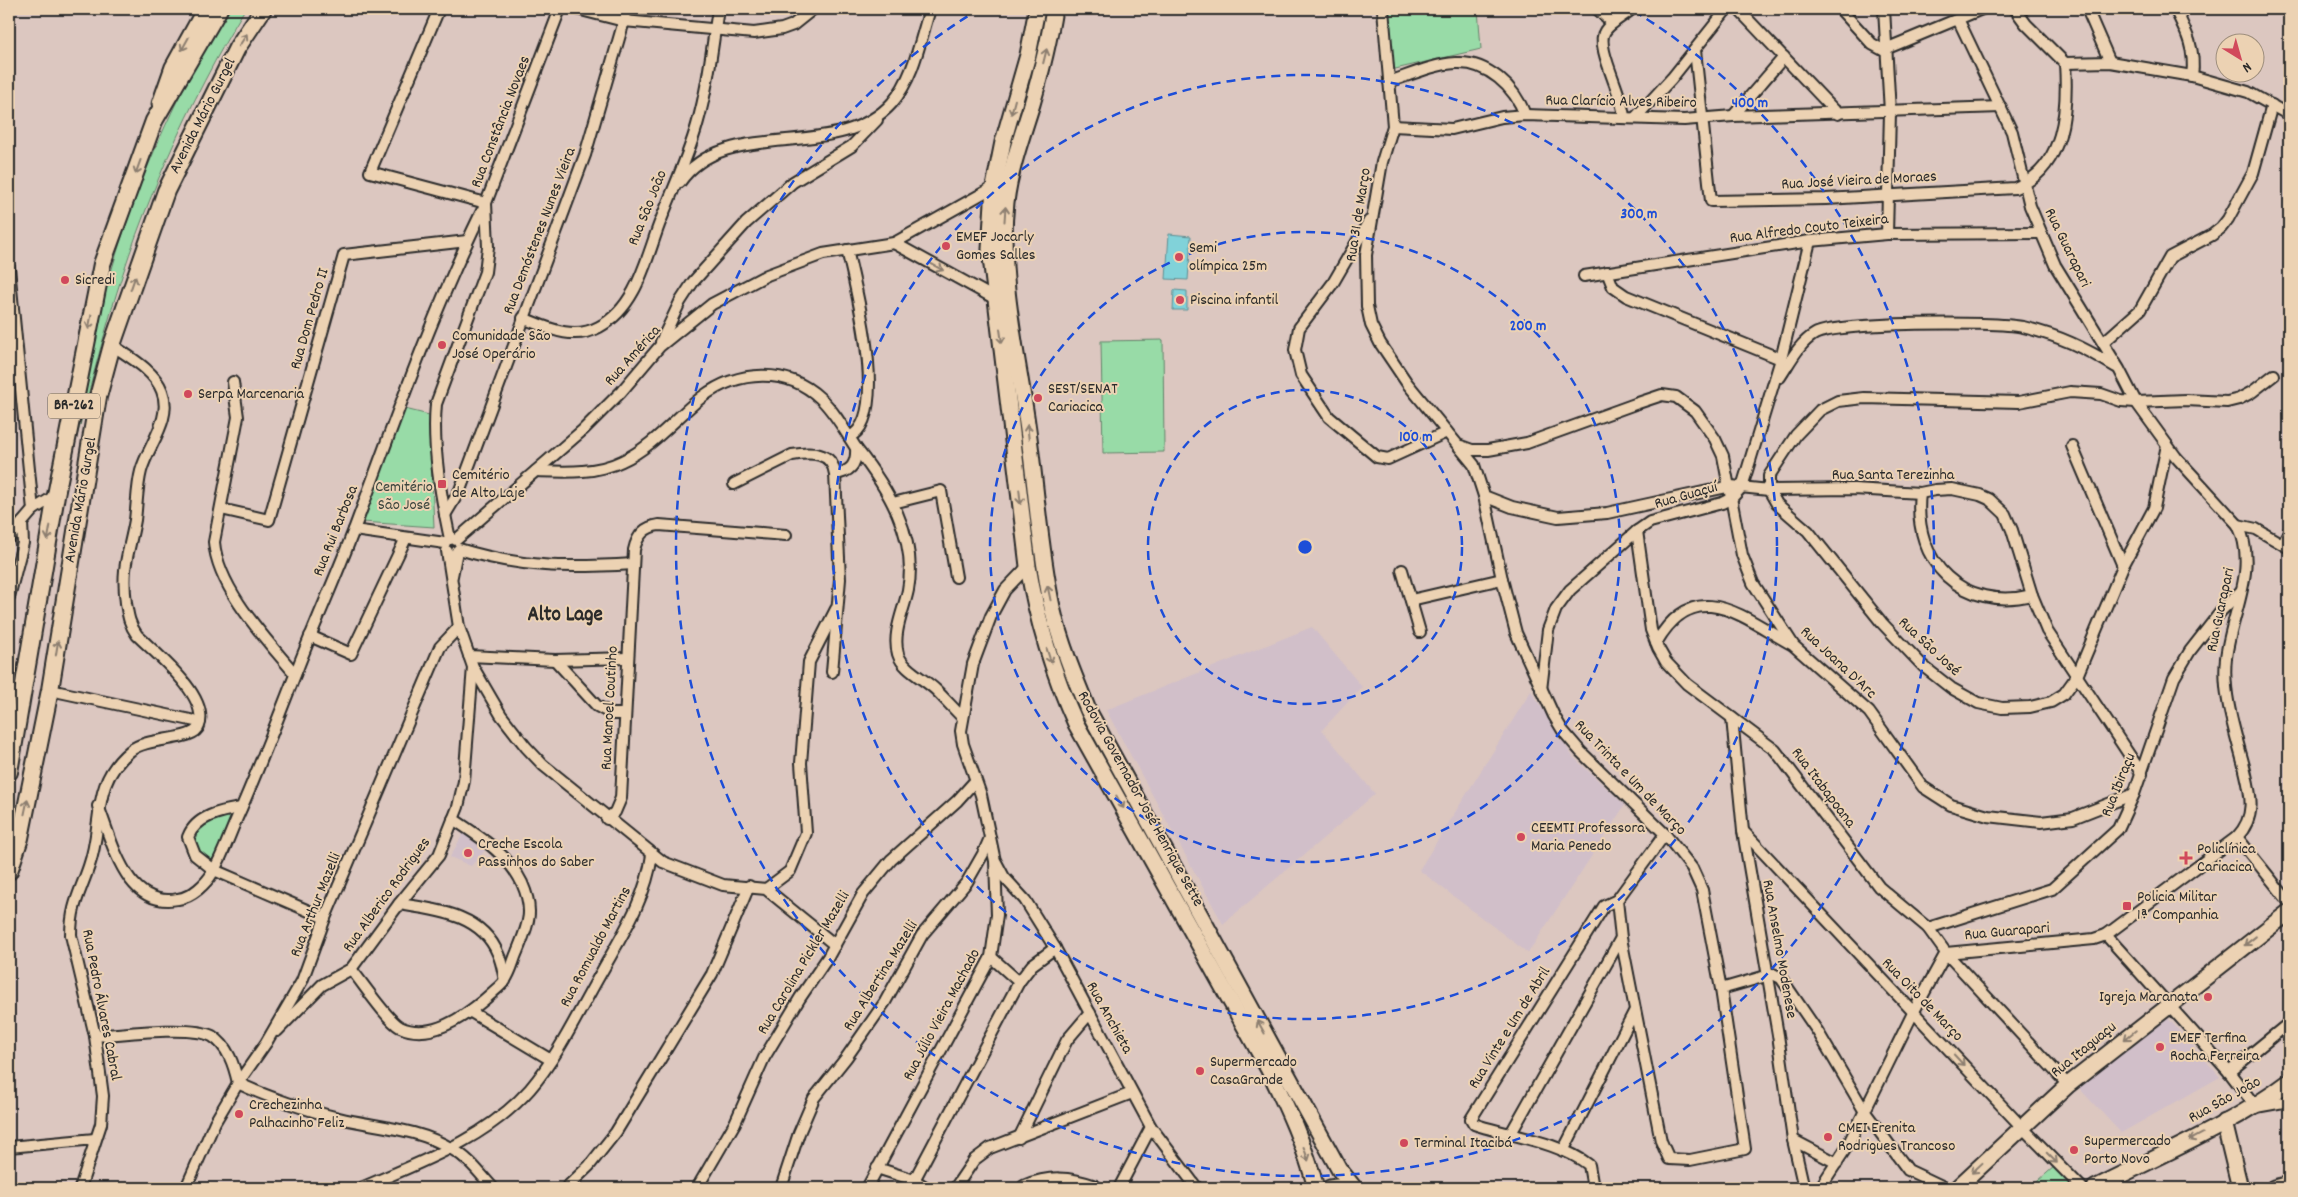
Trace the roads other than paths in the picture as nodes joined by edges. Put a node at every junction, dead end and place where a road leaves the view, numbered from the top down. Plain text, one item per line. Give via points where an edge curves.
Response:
1 (205, 9) edge
2 (218, 9) edge
3 (263, 9) edge
4 (439, 9) edge
5 (560, 9) edge
6 (577, 9) edge
7 (625, 9) edge
8 (718, 9) edge
9 (813, 9) edge
10 (930, 9) edge
11 (1037, 9) edge
12 (1054, 9) edge
13 (1383, 9) edge
14 (1597, 9) edge
15 (1632, 9) edge
16 (1727, 9) edge
17 (1738, 9) edge
18 (1840, 9) edge
19 (1884, 9) edge
20 (1982, 9) edge
21 (2015, 9) edge
22 (2087, 9) edge
23 (2175, 9) edge
24 (1958, 19) junction
25 (624, 21) junction
26 (1614, 23) junction
27 (715, 29) junction
28 (1888, 49) junction
29 (1695, 50) junction
30 (1784, 57) junction
31 (2110, 62) junction
32 (2065, 63) junction
33 (2192, 76) junction
34 (1389, 82) junction
35 (891, 104) junction
36 (2272, 105) junction
37 (2001, 107) junction
38 (1890, 112) junction
39 (1838, 114) junction
40 (1525, 115) junction
41 (2289, 115) edge
42 (1733, 116) junction
43 (1630, 118) junction
44 (1702, 118) junction
45 (154, 121) junction
46 (1392, 126) junction
47 (2024, 184) junction
48 (994, 187) junction
49 (674, 191) junction
50 (1887, 194) junction
51 (486, 203) junction
52 (1372, 215) junction
53 (2040, 233) junction
54 (1887, 234) junction
55 (467, 241) junction
56 (1810, 241) junction
57 (894, 243) junction
58 (847, 250) junction
59 (9, 268) edge
60 (1607, 272) junction
61 (1584, 276) dead end
62 (996, 299) junction
63 (523, 318) junction
64 (2103, 343) junction
65 (112, 345) junction
66 (660, 346) junction
67 (1781, 359) junction
68 (2119, 369) junction
69 (2274, 375) dead end
70 (233, 382) dead end
71 (1774, 386) junction
72 (2136, 402) junction
73 (1447, 432) junction
74 (849, 438) junction
75 (2167, 445) junction
76 (1460, 446) junction
77 (2072, 446) dead end
78 (856, 448) junction
79 (536, 471) junction
80 (836, 474) junction
81 (734, 484) dead end
82 (1729, 486) junction
83 (1742, 487) junction
84 (1769, 490) junction
85 (1920, 494) junction
86 (56, 495) junction
87 (1484, 496) junction
88 (1732, 498) junction
89 (893, 503) junction
90 (221, 509) junction
91 (33, 510) junction
92 (445, 515) junction
93 (22, 523) junction
94 (2238, 525) junction
95 (354, 530) junction
96 (1637, 531) junction
97 (2289, 531) edge
98 (786, 534) dead end
99 (9, 538) edge
100 (406, 538) junction
101 (452, 545) junction
102 (2286, 546) edge
103 (633, 564) junction
104 (1028, 566) junction
105 (2123, 566) junction
106 (1402, 570) dead end
107 (956, 577) dead end
108 (1502, 579) junction
109 (2242, 591) junction
110 (2032, 595) junction
111 (9, 597) edge
112 (1411, 600) junction
113 (838, 606) junction
114 (459, 627) junction
115 (1420, 632) dead end
116 (310, 636) junction
117 (1656, 643) junction
118 (1794, 646) junction
119 (469, 656) junction
120 (628, 658) junction
121 (555, 660) junction
122 (473, 667) junction
123 (832, 672) dead end
124 (295, 674) junction
125 (2077, 676) junction
126 (50, 690) junction
127 (1541, 690) junction
128 (624, 714) junction
129 (963, 718) junction
130 (1732, 718) junction
131 (200, 722) junction
132 (9, 772) edge
133 (2142, 774) junction
134 (975, 781) junction
135 (2134, 794) junction
136 (98, 806) junction
137 (241, 808) junction
138 (453, 819) junction
139 (607, 819) junction
140 (1743, 831) junction
141 (1665, 834) junction
142 (2237, 837) junction
143 (990, 838) junction
144 (652, 855) junction
145 (995, 861) junction
146 (214, 870) junction
147 (9, 871) edge
148 (749, 886) junction
149 (766, 889) junction
150 (1617, 900) junction
151 (2289, 902) edge
152 (399, 904) junction
153 (2289, 912) edge
154 (325, 918) junction
155 (1928, 928) junction
156 (2106, 935) junction
157 (1622, 938) junction
158 (835, 945) junction
159 (1055, 948) junction
160 (1946, 953) junction
161 (991, 957) junction
162 (351, 969) junction
163 (305, 974) junction
164 (1768, 976) junction
165 (505, 980) junction
166 (1020, 982) junction
167 (322, 985) junction
168 (1721, 988) junction
169 (2168, 1005) junction
170 (1636, 1010) junction
171 (1914, 1011) junction
172 (471, 1012) junction
173 (1090, 1012) junction
174 (2289, 1023) edge
175 (95, 1036) junction
176 (266, 1043) junction
177 (552, 1060) junction
178 (2230, 1072) junction
179 (2289, 1082) edge
180 (238, 1083) junction
181 (2068, 1085) junction
182 (1132, 1093) junction
183 (2289, 1100) edge
184 (2254, 1105) junction
185 (1865, 1112) junction
186 (2224, 1122) junction
187 (1151, 1127) junction
188 (2022, 1127) junction
189 (1510, 1135) junction
190 (1019, 1138) junction
191 (95, 1139) junction
192 (1793, 1140) junction
193 (9, 1147) edge
194 (451, 1148) junction
195 (1563, 1151) junction
196 (1837, 1163) junction
197 (877, 1168) junction
198 (912, 1184) edge
199 (1803, 1184) dead end
200 (2289, 1184) edge
201 (80, 1188) edge
202 (186, 1188) edge
203 (362, 1188) edge
204 (493, 1188) edge
205 (566, 1188) edge
206 (697, 1188) edge
207 (781, 1188) edge
208 (867, 1188) edge
209 (927, 1188) edge
210 (955, 1188) edge
211 (1025, 1188) edge
212 (1094, 1188) edge
213 (1118, 1188) edge
214 (1198, 1188) edge
215 (1316, 1188) edge
216 (1330, 1188) edge
217 (1348, 1188) edge
218 (1354, 1188) edge
219 (1593, 1188) edge
220 (1820, 1188) edge
221 (1946, 1188) edge
222 (1957, 1188) edge
223 (2082, 1188) edge
224 (2095, 1188) edge
225 (2240, 1188) edge
226 (2274, 1188) edge

1 -> 45 main road, Avenida Mário Gurgel / BR-262 via 173,67
2 - 45 main road, Avenida Mário Gurgel / BR-262
65 -> 3 main road, Avenida Mário Gurgel / BR-262 via 166,191 237,48
4 - 51 street via 370,172
5 - 51 street, Rua Constância Novaes
6 - 25 street
7 - 25 street, Rua Demóstenes Nunes Vieira
8 - 27 street, Rua São João
9 - 27 street via 793,25 782,29 754,33
10 - 35 street via 912,68
11 -> 48 main road, Rodovia Governador José Henrique Sette
218 -> 12 main road, Rodovia Governador José Henrique Sette via 1338,1170 1088,710 1060,637 1046,579 1028,425 1009,304 1004,225 1020,136 1049,39
13 - 34 street, Rua 31 de Março
14 - 26 street
15 - 26 street
16 - 29 street
17 - 30 street
18 - 28 street via 1875,47
19 - 28 street
20 - 24 street
21 - 32 street
22 - 31 street
23 - 33 street via 2192,48
24 - 28 street
24 - 37 street, Rua Guarapari
25 - 27 street
25 - 63 street, Rua Demóstenes Nunes Vieira via 585,155
26 - 43 street via 1605,30 1602,41
27 - 49 street, Rua São João via 703,102
28 - 38 street
29 - 43 street via 1659,93
29 - 44 street, Rua José Vieira de Moraes
30 - 39 street
30 - 42 street
31 - 32 street
31 - 33 street
32 - 47 street, Rua José Vieira de Moraes via 2061,136 2050,159
33 - 36 street via 2248,92
34 - 40 street via 1445,65 1473,65 1507,85
34 - 46 street, Rua 31 de Março
35 - 49 street via 854,129 718,153 691,171
35 - 66 street via 852,146 788,186 739,230 693,282
36 - 41 street
36 - 64 street via 2253,172 2222,228 2170,257 2140,310
37 - 38 street, Rua Clarício Alves Ribeiro
37 - 47 street, Rua Guarapari via 2017,147
38 - 39 street, Rua Clarício Alves Ribeiro
38 - 50 street
39 - 42 street, Rua Clarício Alves Ribeiro
40 - 43 street, Rua Clarício Alves Ribeiro
40 - 46 street, Rua Clarício Alves Ribeiro via 1452,129
42 - 44 street, Rua Clarício Alves Ribeiro
43 - 44 street, Rua Clarício Alves Ribeiro
44 - 50 street, Rua José Vieira de Moraes via 1712,201
45 -> 86 main road, Avenida Mário Gurgel / BR-262 via 102,264
46 - 52 street, Rua 31 de Março
47 - 50 street, Rua José Vieira de Moraes via 2002,190
47 - 53 street, Rua Guarapari
48 - 57 street, Rua América
48 - 62 main road, Rodovia Governador José Henrique Sette via 990,253
49 - 63 street, Rua São João via 638,284 615,316 598,328 576,334 554,331
50 - 54 street
51 - 55 street, Rua Rui Barbosa
51 - 92 street, Rua Constância Novaes via 488,247 485,272 436,404 435,425
52 - 73 street, Rua 31 de Março via 1365,272 1371,325 1391,360
52 - 73 street via 1333,283 1305,318 1296,336 1299,369 1316,400 1335,423 1377,457 1393,457
53 - 54 street, Rua Alfredo Couto Teixeira
53 - 64 street, Rua Guarapari via 2068,288
54 - 56 street, Rua Alfredo Couto Teixeira
55 - 90 street, Rua Dom Pedro II via 344,255 269,520
55 - 95 street, Rua Rui Barbosa via 414,365
56 - 60 street, Rua Alfredo Couto Teixeira
56 - 67 street, Rua Guaçuí
57 - 58 street, Rua América
57 -> 62 street
58 - 66 street, Rua América via 823,254 748,284 712,304
58 - 74 street via 859,304 870,388 866,414 855,435
59 - 91 street
60 - 61 street, Rua Alfredo Couto Teixeira
60 - 67 street via 1613,287 1626,296
62 -> 104 main road, Rodovia Governador José Henrique Sette
63 - 92 street, Rua Demóstenes Nunes Vieira via 460,490
64 - 68 street, Rua Guarapari
126 -> 65 main road, Avenida Mário Gurgel / BR-262 via 98,397
65 - 131 street via 154,378 165,408 141,470 123,573 128,615 137,635 189,688
66 - 79 street, Rua América via 611,403
67 - 71 street, Rua Guaçuí
68 - 71 street via 2078,344 2007,324 1844,327 1823,331 1805,341
68 - 72 street, Rua Guarapari
69 - 72 street via 2252,392 2227,402
70 - 90 street via 238,418
71 - 83 street, Rua Guaçuí
72 - 75 street, Rua Guarapari
72 - 84 street via 2100,394 2070,392 2019,402 1864,398 1828,404 1806,422 1777,462 1769,476
73 - 76 street, Rua Trinta e Um de Março
74 - 78 street
74 - 79 street via 822,399 806,388 772,376 744,376 702,397 646,448 621,462 581,471
75 - 94 street, Rua Guarapari
75 - 105 street, Rua São José via 2154,508
76 - 82 street, Rua Joana D'Arc via 1488,450 1526,443 1618,409 1670,395 1690,406 1715,439 1723,456
76 - 87 street, Rua Trinta e Um de Março via 1474,465
77 - 105 street
78 - 80 street via 853,466
78 - 89 street
79 - 101 street, Rua América
80 - 81 street via 830,461 822,455 802,453 780,460
80 - 113 street
82 - 83 street, Rua Santa Terezinha
82 - 87 street, Rua Santa Terezinha via 1576,517 1542,515 1512,508
82 - 88 street, Rua Joana D'Arc
83 - 84 street, Rua Santa Terezinha
83 - 88 street, Rua Guaçuí
84 - 85 street, Rua Santa Terezinha via 1854,489
84 - 125 street, Rua São José via 1783,511 1814,537 1909,652 1965,697 1990,707 2036,706 2064,694
85 - 110 street, Rua Santa Terezinha via 1935,490 1966,491 1989,498 1997,505 2012,530
85 - 110 street via 1918,521 1921,534 1947,578 1968,592 1987,598 2006,600
86 - 91 street
86 -> 132 main road, Avenida Mário Gurgel / BR-262
87 - 108 street, Rua Trinta e Um de Março
88 - 96 street, Rua Guaçuí via 1650,522
88 - 118 street, Rua Joana D'Arc via 1747,570
89 - 107 street via 941,491
89 - 129 street via 910,556 908,589 898,630 898,653 908,668 936,689
90 - 124 street via 214,542 222,574 251,620
91 - 93 street
92 - 101 street, Rua Constância Novaes
93 - 99 street
93 - 111 street via 24,543
94 - 102 street via 2256,528
94 - 109 street, Rua Guarapari via 2247,548
95 - 100 street
95 - 116 street, Rua Rui Barbosa
96 - 117 street, Rua Itabapoana via 1649,621
96 - 127 street, Rua Guaçuí via 1578,582 1556,609 1548,630
97 - 102 street
98 - 103 street, Rua Manoel Coutinho via 653,526 638,536
100 - 101 street
100 - 116 street via 351,654
101 - 103 street via 489,558 540,566
101 - 114 street, Rua Constância Novaes via 452,579
103 - 120 street, Rua Manoel Coutinho
104 - 129 street, Rua Júlio Vieira Machado via 1005,590 991,616 973,664
104 -> 215 main road, Rodovia Governador José Henrique Sette via 1044,641 1076,724 1268,1068 1289,1109
105 - 125 street, Rua São José
106 - 112 street
108 - 112 street
108 - 127 street, Rua Trinta e Um de Março via 1516,633
109 - 133 street, Rua Ibiraçu via 2222,610 2174,678
109 - 142 street, Rua Guarapari via 2226,659 2233,726 2252,797 2250,818
110 - 125 street, Rua Santa Terezinha via 2047,631
112 - 115 street
113 - 123 street
113 - 149 street via 809,662 801,763 806,834 790,871
114 - 119 street
114 - 154 street, Rua Arthur Mazelli via 440,648
116 - 124 street, Rua Rui Barbosa
117 - 118 street via 1665,628 1682,612 1691,607 1712,605 1724,607
117 - 130 street, Rua Itabapoana via 1678,676
118 - 135 street, Rua Joana D'Arc via 1869,712 1923,787 1951,805 2014,820 2059,821
119 - 121 street
119 - 122 street
120 - 121 street
120 - 128 street, Rua Manoel Coutinho
121 - 128 street via 597,706 612,714
122 - 138 street, Rua Alberico Rodrigues via 464,781
122 - 139 street via 501,716 526,747
124 - 137 street, Rua Rui Barbosa
125 - 133 street, Rua Santa Terezinha
126 - 131 street
147 -> 126 main road, Avenida Mário Gurgel / BR-262 via 20,838
127 - 141 street, Rua Trinta e Um de Março via 1573,743
128 - 139 street, Rua Manoel Coutinho via 621,798 615,812
129 - 134 street, Rua Júlio Vieira Machado via 963,744
130 - 140 street, Rua Anselmo Modenese
130 - 155 street, Rua Itabapoana via 1776,750 1875,882
131 - 136 street, Rua Pedro Álvares Cabral via 198,729 187,737 157,740 132,749 115,766
133 - 135 street, Rua Ibiraçu
134 - 143 street, Rua Júlio Vieira Machado
134 - 158 street, Rua Carolina Pickler Mazelli via 891,860 863,894
135 - 155 street, Rua Ibiraçu via 2118,829 2052,889
136 - 146 street, Rua Rui Barbosa via 126,873 142,893 161,899 180,899 196,890
136 - 175 street, Rua Pedro Álvares Cabral via 92,856 71,921 71,936
137 - 146 street, Rua Rui Barbosa
137 - 146 street via 208,816 190,830 191,848 199,860
138 - 152 street, Rua Alberico Rodrigues via 440,855
138 - 165 street via 483,839 508,862 526,893 529,924
139 - 144 street
140 - 164 street, Rua Anselmo Modenese
140 - 171 street, Rua Oito de Março
141 - 150 street, Rua Vinte e Um de Abril
141 - 168 street, Rua Trinta e Um de Março via 1692,868 1702,890
142 - 151 street
142 - 156 street, Rua Guarapari
143 - 145 street, Rua Júlio Vieira Machado
143 - 207 street, Rua Albertina Mazelli via 967,882 922,935 885,1002 814,1098
144 - 148 street via 674,868 708,880
144 - 177 street, Rua Romualdo Martins via 636,909
145 - 159 street, Rua Anchieta via 1004,877 1025,900
145 - 161 street, Rua Júlio Vieira Machado via 997,915
146 - 154 street
148 - 149 street
148 - 205 street via 712,974 616,1132 589,1166
149 - 158 street
150 - 157 street
150 - 189 street, Rua Vinte e Um de Abril via 1604,906 1471,1118 1474,1124
152 - 162 street, Rua Alberico Rodrigues
152 - 165 street via 454,915 480,928 499,954
153 -> 169 main road, Rua Itaguaçu
154 - 163 street, Rua Arthur Mazelli
155 - 160 street, Rua Itabapoana
156 - 160 street, Rua Guarapari via 2094,939
156 - 169 street
157 - 170 street
157 - 189 street
158 - 206 street, Rua Carolina Pickler Mazelli via 764,1058 735,1124
159 - 166 street via 1032,965
159 - 173 street, Rua Anchieta
160 - 171 street
160 - 181 street, Rua Itabapoana
161 - 166 street
161 - 197 street, Rua Júlio Vieira Machado
162 - 167 street, Rua Alberico Rodrigues
162 - 172 street via 398,1026 429,1029
163 - 167 street via 310,984
163 - 176 street, Rua Arthur Mazelli
164 - 168 street
164 - 185 street via 1778,975 1786,984
164 - 192 street, Rua Anselmo Modenese
165 - 172 street
166 - 198 street
167 - 176 street, Rua Alberico Rodrigues
168 - 170 street, Rua Trinta e Um de Março via 1745,1149 1690,1160 1670,1159 1661,1141
169 - 178 street
169 -> 181 main road, Rua Itaguaçu
170 - 195 street
171 - 185 street
171 -> 188 street, Rua Oito de Março
172 - 177 street
173 - 182 street, Rua Anchieta
173 - 190 street via 1067,1040
174 - 178 street
175 - 180 street via 186,1031 206,1034 225,1050
175 - 191 street, Rua Pedro Álvares Cabral via 103,1104
176 - 180 street, Rua Arthur Mazelli
177 - 194 street, Rua Romualdo Martins via 531,1088 506,1112
178 - 184 street
179 - 184 main road, Rua São João
180 - 194 street via 338,1118 408,1132
180 - 202 street, Rua Arthur Mazelli via 215,1122
181 - 188 main road, Rua Itaguaçu
182 - 187 street, Rua Anchieta
182 - 190 street
183 - 184 street via 2259,1108
184 - 186 main road, Rua São João
185 - 196 street
185 - 221 street via 1908,1170
186 -> 224 main road, Rua São João
186 - 225 main road
187 - 213 street
187 - 214 street, Rua Anchieta
188 -> 222 main road, Rua Itaguaçu
188 -> 223 street, Rua Oito de Março
189 - 195 street, Rua Vinte e Um de Abril
190 - 210 street via 981,1154
191 - 193 street
191 - 201 street, Rua Pedro Álvares Cabral
192 - 196 street
192 - 199 street, Rua Anselmo Modenese
194 - 203 street, Rua Romualdo Martins
194 - 204 street via 465,1157
195 - 219 street, Rua Vinte e Um de Abril via 1588,1165
196 - 220 street
197 - 198 street
197 - 208 street, Rua Júlio Vieira Machado
198 - 209 street
200 - 226 main road
211 - 212 main road via 1054,1180 1073,1181
216 - 217 main road

